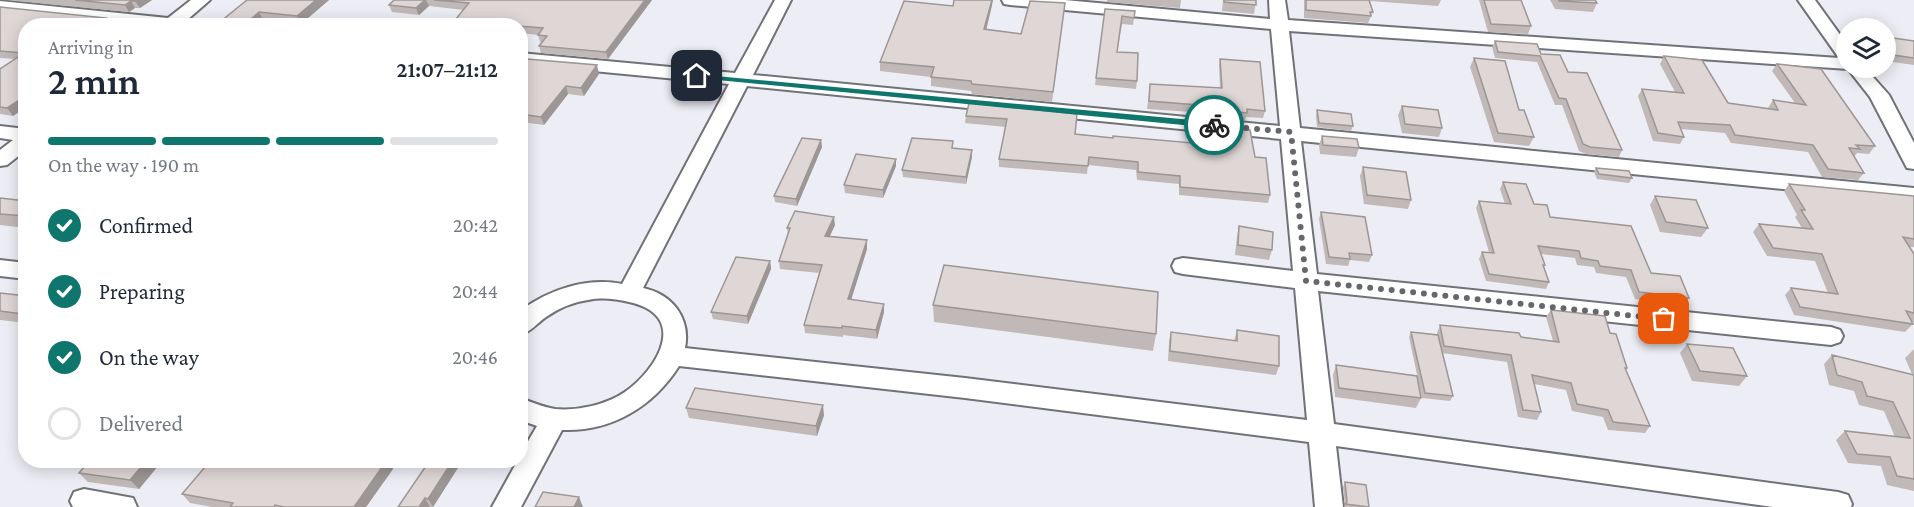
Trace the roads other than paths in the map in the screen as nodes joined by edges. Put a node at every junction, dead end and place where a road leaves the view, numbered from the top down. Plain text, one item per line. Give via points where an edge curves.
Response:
1 (202, 0) edge
2 (783, 0) edge
3 (1010, 0) edge
4 (1278, 0) edge
5 (1806, 0) edge
6 (0, 6) edge
7 (114, 18) edge
8 (179, 18) edge
9 (1280, 25) junction
10 (1836, 41) edge
11 (528, 59) edge
12 (1836, 63) edge
13 (1865, 78) edge
14 (741, 81) junction
15 (0, 132) edge
16 (1291, 132) junction
17 (18, 135) edge
18 (18, 144) edge
19 (0, 160) edge
20 (1914, 163) edge
21 (1914, 195) edge
22 (1183, 266) dead end
23 (0, 268) edge
24 (18, 270) edge
25 (1306, 281) junction
26 (630, 291) junction
27 (528, 318) edge
28 (1831, 336) dead end
29 (673, 356) junction
30 (528, 413) edge
31 (554, 420) junction
32 (1322, 434) junction
33 (528, 467) edge
34 (528, 468) edge
35 (84, 501) dead end
36 (1838, 504) dead end
37 (123, 507) edge
38 (506, 507) edge
39 (1329, 507) edge

1 - 8 street
2 - 14 street
3 - 9 street
4 - 9 street
5 - 10 street
6 - 7 street
9 - 12 street
9 - 16 street
11 - 14 street
13 - 20 street via 1879,95
14 - 16 street
14 - 26 street
15 - 17 street
16 - 21 street
16 - 25 street
18 - 19 street
22 - 25 street
23 - 24 street
25 - 28 street
25 - 32 street
26 - 27 street via 602,289 563,298
26 - 29 street via 652,299 667,312 676,334
29 - 31 street via 657,382 631,403 598,416
29 - 32 street via 920,381
30 - 31 street
31 - 33 street
32 - 36 street
32 - 39 street
34 - 38 street
35 - 37 street

